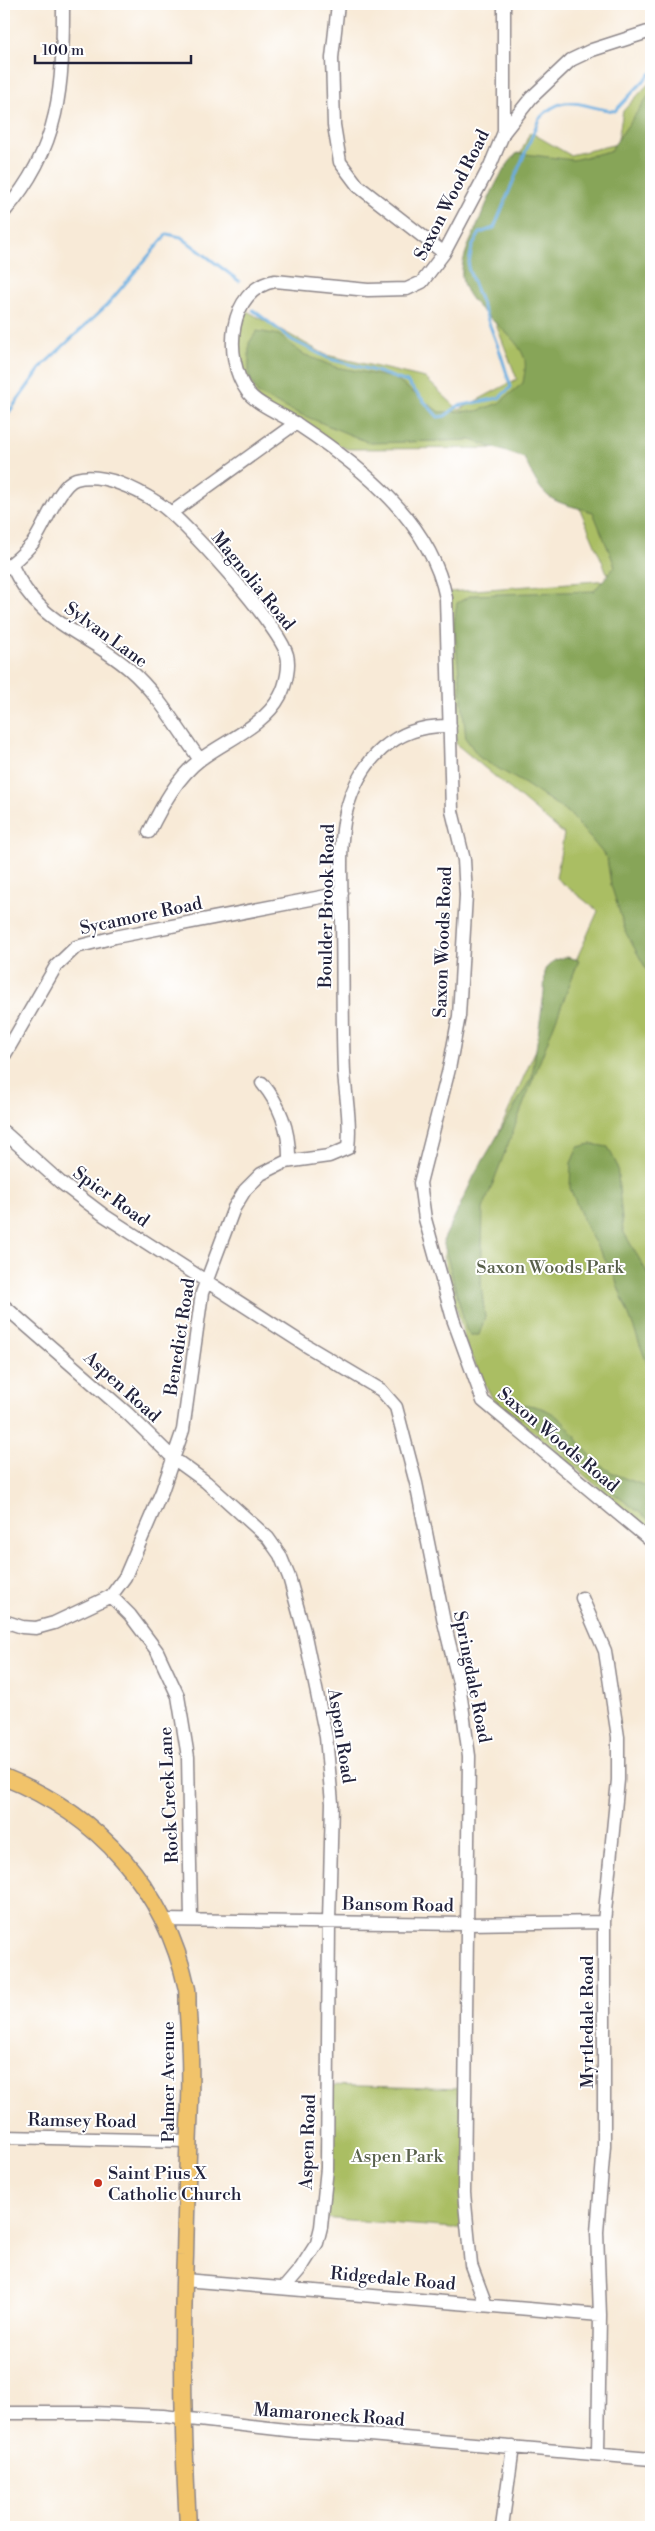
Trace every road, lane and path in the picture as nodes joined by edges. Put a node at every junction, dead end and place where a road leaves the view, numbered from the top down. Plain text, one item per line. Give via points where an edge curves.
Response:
1 (63, 4) edge
2 (338, 4) edge
3 (504, 4) edge
4 (651, 31) edge
5 (504, 132) junction
6 (4, 212) edge
7 (444, 253) junction
8 (237, 316) joint
9 (296, 423) junction
10 (171, 513) junction
11 (7, 567) edge
12 (450, 726) junction
13 (200, 760) junction
14 (149, 832) dead end
15 (342, 893) junction
16 (4, 1056) edge
17 (262, 1083) dead end
18 (4, 1132) edge
19 (348, 1148) joint
20 (289, 1161) junction
21 (206, 1281) junction
22 (4, 1306) edge
23 (173, 1458) junction
24 (651, 1541) edge
25 (111, 1596) junction
26 (582, 1598) dead end
27 (4, 1621) edge
28 (4, 1777) edge
29 (161, 1920) junction
30 (191, 1920) junction
31 (329, 1921) junction
32 (604, 1922) junction
33 (468, 1924) junction
34 (4, 2137) edge
35 (189, 2140) junction
36 (184, 2280) junction
37 (284, 2288) junction
38 (486, 2304) junction
39 (600, 2315) junction
40 (4, 2413) edge
41 (183, 2419) junction
42 (514, 2447) junction
43 (598, 2453) junction
44 (651, 2459) edge
45 (188, 2527) edge
46 (502, 2527) edge

1 - 6 street via 55,119 37,167
2 - 7 street via 332,58 334,125 340,162 358,186
3 - 5 street
4 - 5 street, Saxon Wood Road via 571,60
5 - 7 street, Saxon Wood Road via 490,166
7 - 8 street, Saxon Wood Road via 422,282 407,289 368,290 275,281 265,283 249,296
8 - 9 street, Saxon Woods Road via 232,334 238,376 255,399
9 - 10 street
9 - 12 street, Saxon Woods Road via 357,467 418,532 426,545 446,598
10 - 11 street, Magnolia Road via 158,503 108,480 74,480 64,488 32,543
10 - 13 street, Magnolia Road via 252,602 277,633 287,655 288,667 281,695 263,717
11 - 13 street, Sylvan Lane via 40,608 129,669 156,697
12 - 15 street, Boulder Brook Road via 435,725 389,741 367,766 347,811 342,835
12 - 24 street, Saxon Woods Road via 452,811 464,860 466,895 459,1016 420,1184 425,1220 453,1319 484,1401
13 - 14 street via 170,792
15 - 16 street, Sycamore Road via 76,947 56,966
15 - 19 street, Boulder Brook Road
17 - 20 street via 274,1097 286,1126
18 - 21 street, Spier Road via 60,1182 105,1216
19 - 20 street, Benedict Road via 329,1156
20 - 21 street, Benedict Road via 261,1174 245,1190 222,1236
21 - 23 street, Benedict Road via 197,1323 188,1404
21 - 33 street, Springdale Road via 381,1390 396,1407 416,1483 432,1570 459,1683 469,1756
22 - 23 street, Aspen Road via 128,1414
23 - 25 street, Benedict Road via 124,1577
23 - 31 street, Aspen Road via 206,1482 268,1538 280,1555 289,1577 304,1631 331,1774
25 - 27 street via 36,1628
25 - 30 street, Rock Creek Lane via 157,1651 178,1696 188,1758
26 - 32 street, Myrtledale Road via 605,1651 618,1737 618,1780
28 - 29 main road, Palmer Avenue via 69,1811 108,1842 134,1872
29 - 30 street
29 - 35 main road, Palmer Avenue via 187,1990 191,2068
30 - 31 street, Bansom Road
31 - 33 street, Bansom Road
31 - 37 street, Aspen Road via 327,2168 321,2227 317,2243
32 - 33 street, Bansom Road
32 - 39 street, Myrtledale Road via 604,2146 597,2232
33 - 38 street, Springdale Road via 464,2193 471,2265
34 - 35 street, Ramsey Road
35 - 36 main road, Palmer Avenue
36 - 37 street, Ridgedale Road
36 - 41 main road, Palmer Avenue
37 - 38 street, Ridgedale Road
38 - 39 street, Ridgedale Road
39 - 43 street, Myrtledale Road
40 - 41 street, Mamaroneck Road via 94,2413
41 - 42 street, Mamaroneck Road via 295,2431
41 - 45 main road, Palmer Avenue
42 - 43 street, Mamaroneck Road
42 - 46 street
43 - 44 street, Mamaroneck Road

